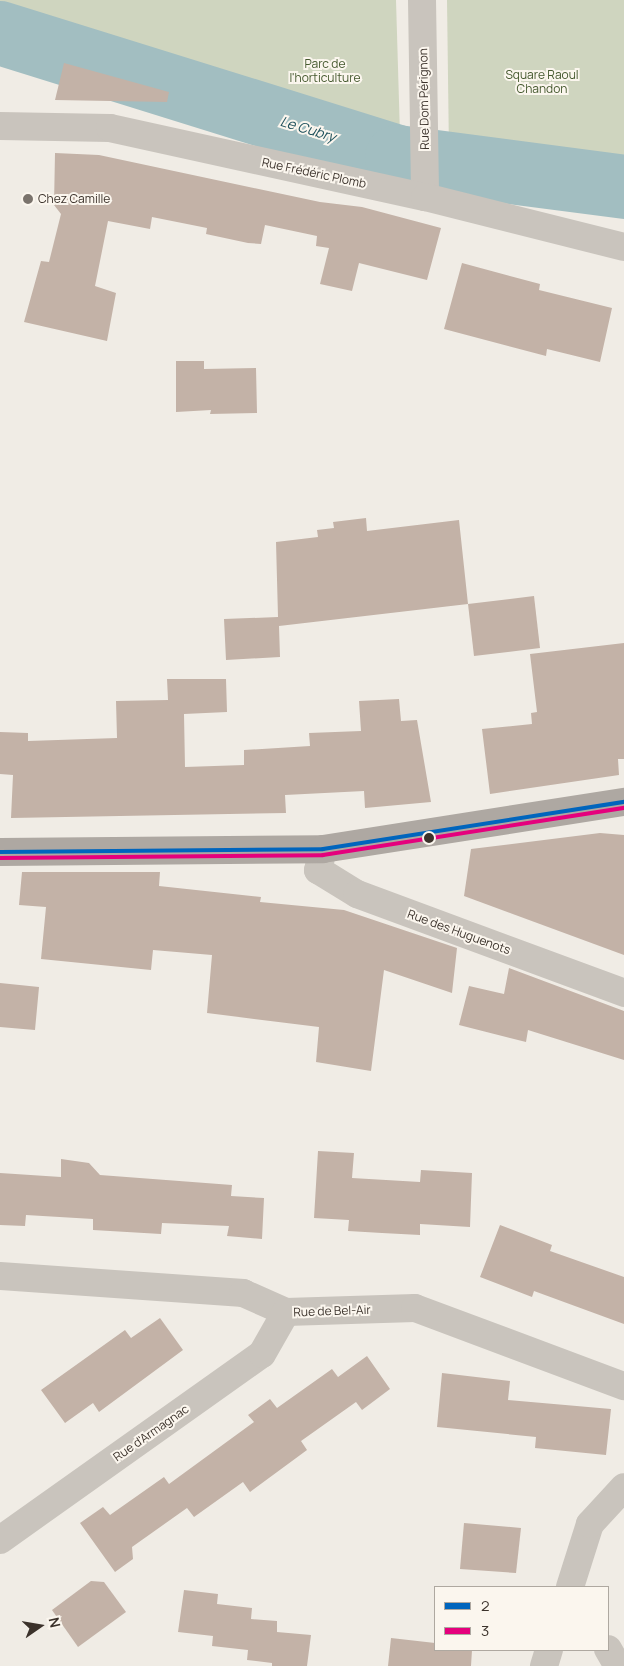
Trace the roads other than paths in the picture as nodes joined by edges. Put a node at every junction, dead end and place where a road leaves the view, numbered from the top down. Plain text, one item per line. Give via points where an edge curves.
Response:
1 (422, 0) edge
2 (0, 126) edge
3 (425, 190) junction
4 (624, 247) edge
5 (617, 807) edge
6 (323, 849) junction
7 (0, 852) edge
8 (624, 993) edge
9 (0, 1276) edge
10 (286, 1312) junction
11 (624, 1386) edge
12 (624, 1487) edge
13 (0, 1540) edge
14 (570, 1586) edge
15 (549, 1651) edge
16 (609, 1651) edge
17 (544, 1666) edge
18 (618, 1666) edge

1 - 3 street, Rue Dom Pérignon
2 - 3 street, Rue Frédéric Plomb via 110,128
3 - 4 street, Rue Frédéric Plomb
5 - 6 main road
6 - 7 main road
6 - 8 street, Rue des Huguenots via 318,870 357,894
9 - 10 street, Rue de Bel-Air via 243,1293
10 - 11 street, Rue de Bel-Air via 415,1308
10 - 13 street, Rue d'Armagnac via 262,1354
12 - 14 street via 590,1524
15 - 17 street
16 - 18 street

